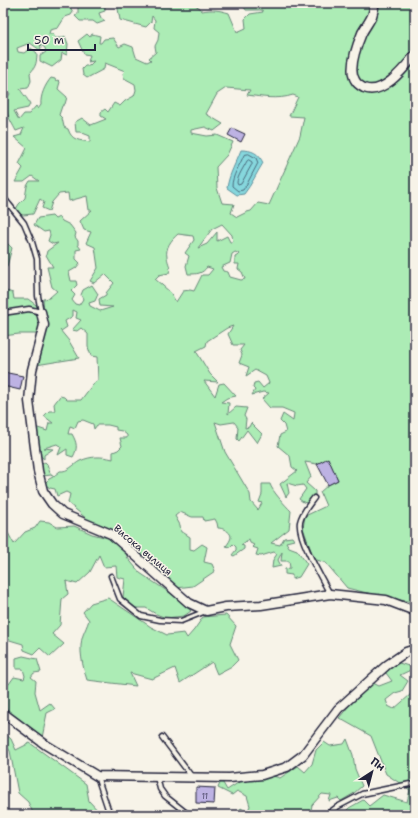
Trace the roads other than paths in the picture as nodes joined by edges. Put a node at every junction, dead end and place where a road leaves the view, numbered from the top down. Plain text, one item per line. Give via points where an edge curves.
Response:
1 (374, 3) edge
2 (415, 55) edge
3 (3, 197) edge
4 (41, 312) junction
5 (3, 313) edge
6 (314, 498) dead end
7 (111, 576) dead end
8 (330, 594) junction
9 (206, 611) junction
10 (415, 611) edge
11 (415, 649) edge
12 (3, 713) edge
13 (162, 737) dead end
14 (97, 776) junction
15 (157, 777) junction
16 (193, 777) junction
17 (410, 784) dead end
18 (112, 815) edge
19 (189, 815) edge
20 (326, 815) edge

1 - 2 street via 375,11 362,35 352,63 354,79 358,85 367,89 379,88 397,76
3 - 4 lane via 24,224 32,242 37,259
4 - 5 lane via 29,308
4 - 9 street, Висока вулиця via 44,325 32,370 29,401 38,471 44,491 52,504 63,514 111,534 190,603
6 - 8 lane via 304,512 300,533
7 - 9 lane via 120,599 141,616 182,621
8 - 9 street
8 - 10 street via 386,600
11 - 16 street via 387,665 338,709 302,755 287,766 262,774 229,778
12 - 14 street via 46,745
13 - 16 lane
14 - 15 street
14 - 18 lane
15 - 16 street
15 - 19 lane via 160,790 165,796
17 - 20 lane via 362,794

